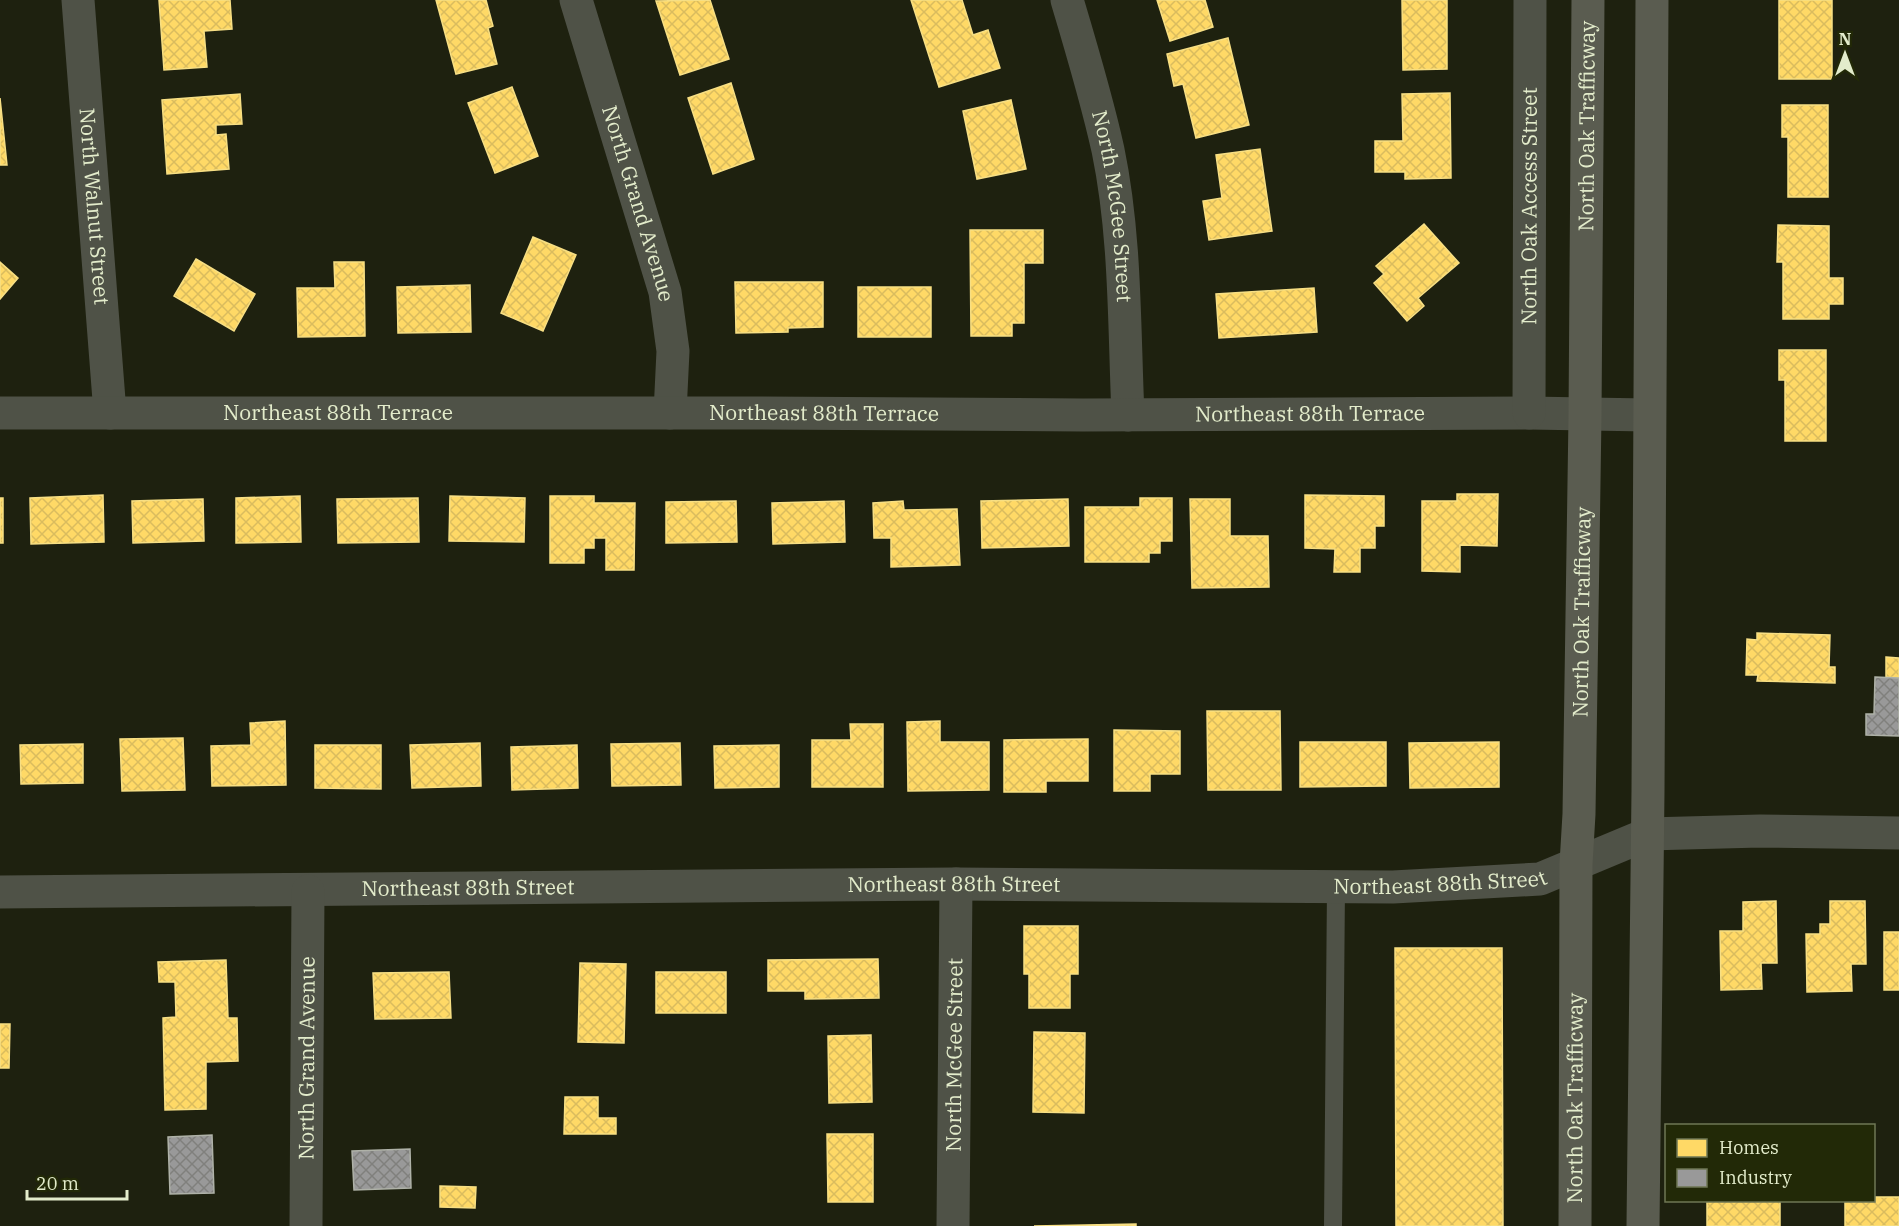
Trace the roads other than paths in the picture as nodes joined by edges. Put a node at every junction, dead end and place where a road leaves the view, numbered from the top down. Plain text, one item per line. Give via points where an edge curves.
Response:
1 (78, 0) edge
2 (576, 0) edge
3 (1067, 0) edge
4 (1530, 0) edge
5 (1588, 0) edge
6 (1652, 0) edge
7 (0, 413) edge
8 (110, 413) junction
9 (670, 413) junction
10 (1529, 413) junction
11 (1128, 415) junction
12 (1648, 415) junction
13 (1585, 416) junction
14 (1899, 832) edge
15 (1648, 834) junction
16 (1576, 864) junction
17 (956, 885) junction
18 (1336, 887) junction
19 (308, 891) junction
20 (0, 892) edge
21 (306, 1226) edge
22 (953, 1226) edge
23 (1333, 1226) edge
24 (1575, 1226) edge
25 (1643, 1226) edge

1 - 8 street, North Walnut Street
2 - 9 street, North Grand Avenue via 665,292 673,351
3 - 11 street, North McGee Street via 1108,151 1120,239
4 - 10 street, North Oak Access Street
5 - 13 main road, North Oak Trafficway
6 - 12 main road
7 - 8 street, Northeast 88th Terrace
8 - 9 street, Northeast 88th Terrace
9 - 11 street, Northeast 88th Terrace
10 - 11 street, Northeast 88th Terrace
10 - 13 street, Northeast 88th Terrace
12 - 13 street, Northeast 88th Terrace
12 - 15 main road
13 - 16 main road, North Oak Trafficway
14 - 15 street, Northeast 88th Street
15 - 16 street, Northeast 88th Street
15 - 25 main road
16 - 18 street, Northeast 88th Street via 1540,879
16 - 24 main road, North Oak Trafficway
17 - 18 street, Northeast 88th Street
17 - 19 street, Northeast 88th Street
17 - 22 street, North McGee Street
18 - 23 lane
19 - 20 street, Northeast 88th Street
19 - 21 street, North Grand Avenue

